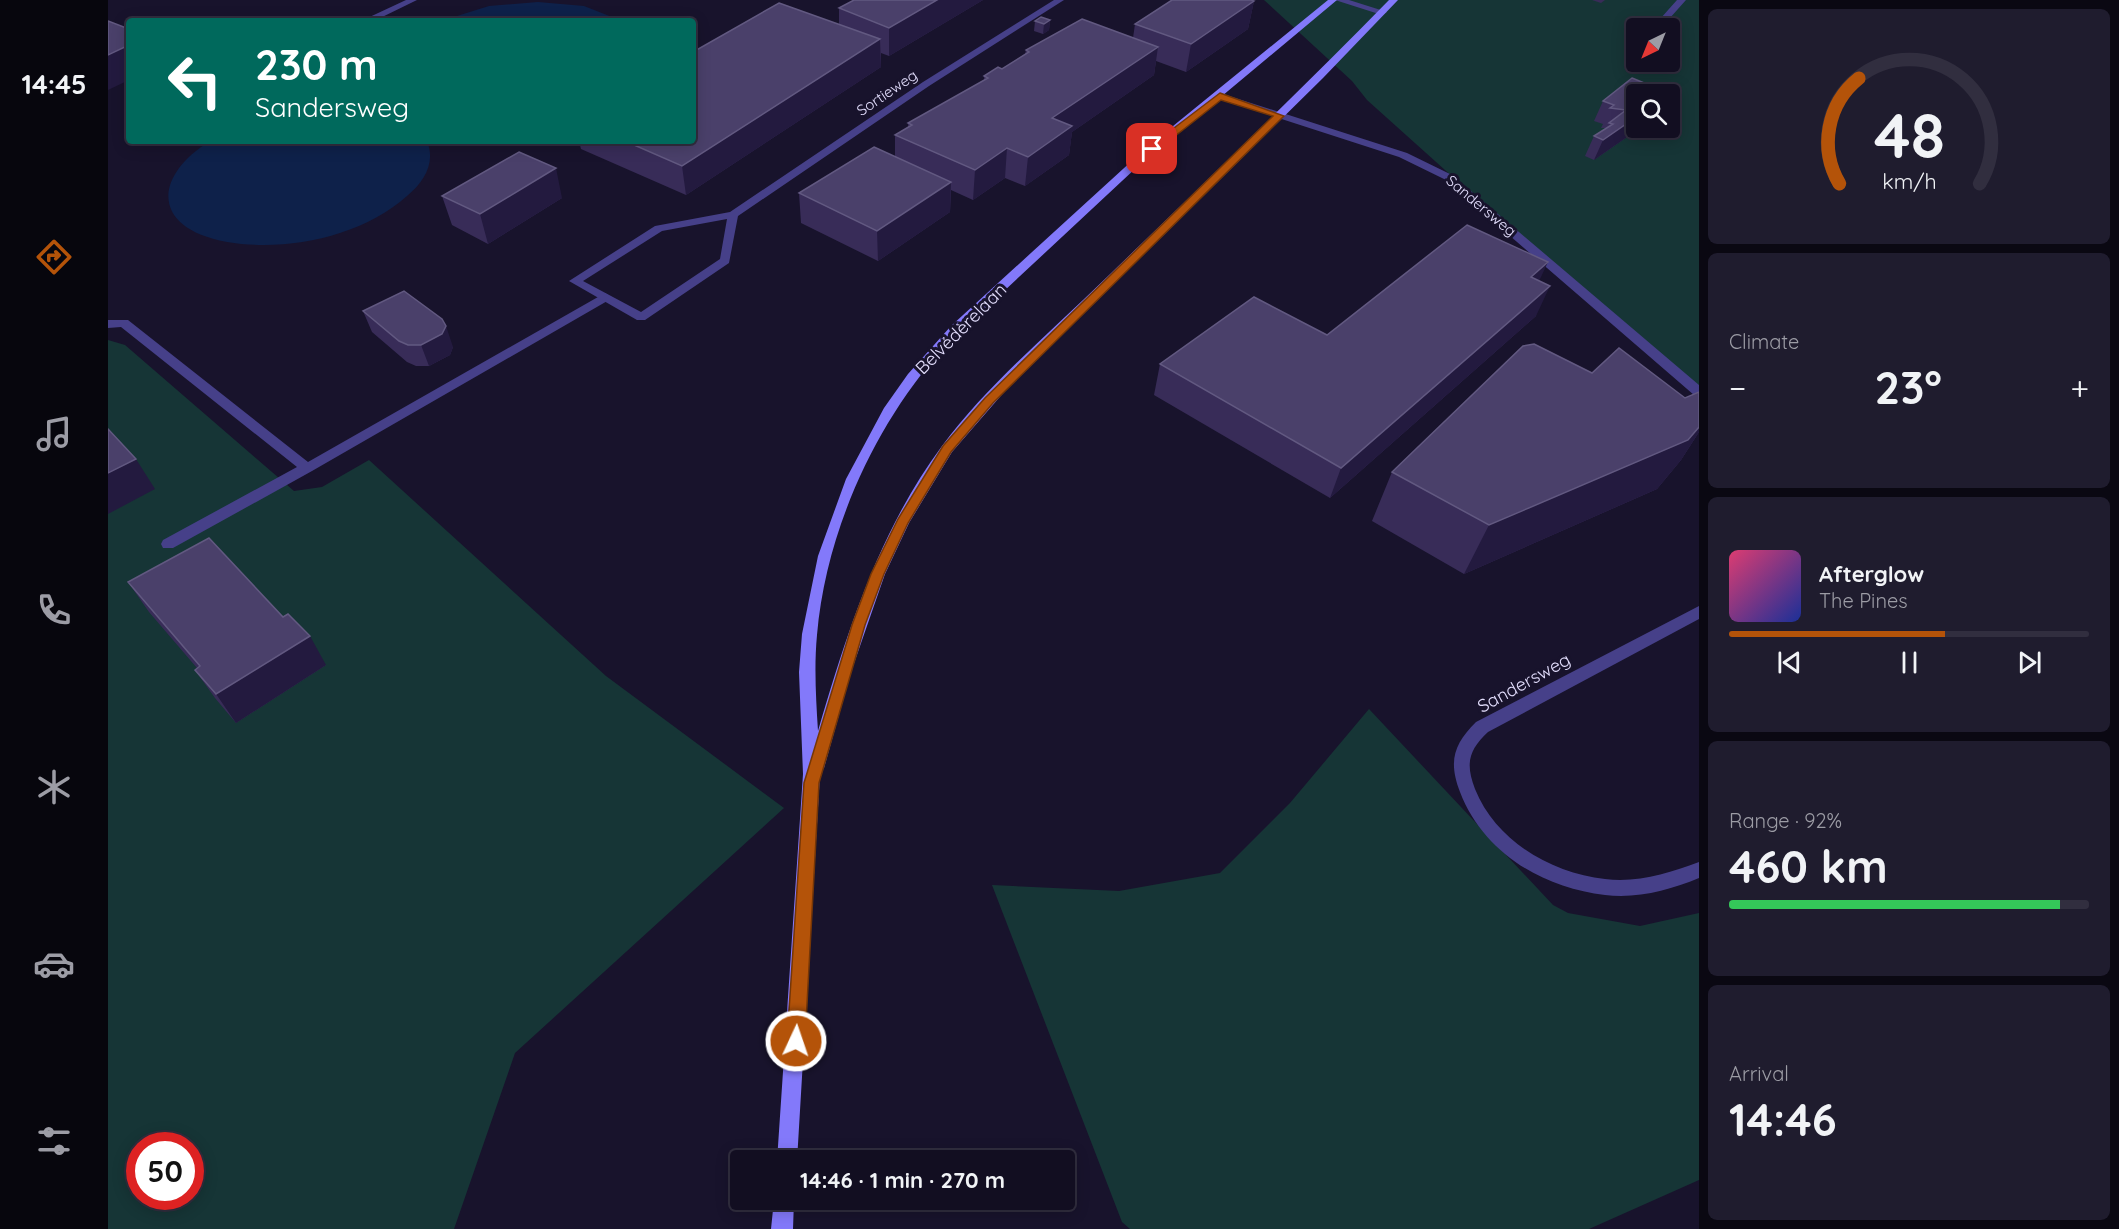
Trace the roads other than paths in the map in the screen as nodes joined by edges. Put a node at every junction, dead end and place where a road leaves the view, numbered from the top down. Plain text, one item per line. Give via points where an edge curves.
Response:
1 (412, 0) edge
2 (1060, 0) edge
3 (1333, 0) edge
4 (1340, 0) edge
5 (1394, 0) edge
6 (1682, 0) edge
7 (1382, 12) junction
8 (373, 18) edge
9 (1665, 18) edge
10 (1220, 96) junction
11 (1279, 116) junction
12 (733, 215) junction
13 (605, 297) junction
14 (108, 324) edge
15 (1699, 392) edge
16 (306, 468) junction
17 (168, 544) dead end
18 (1699, 612) edge
19 (812, 783) junction
20 (1699, 870) edge
21 (788, 1150) edge
22 (783, 1210) edge
23 (782, 1229) edge

1 - 8 street
2 - 12 street, Sortieweg via 926,84
3 - 10 main road, Belvédèrelaan
4 - 7 street
5 - 7 main road, Belvédèrelaan
6 - 9 street
7 - 11 main road, Belvédèrelaan
10 - 11 street, Sandersweg
10 - 19 main road, Belvédèrelaan via 1166,137 959,326 913,377 879,429 842,509 816,590 807,671
11 - 15 street, Sandersweg via 1403,155 1448,177
11 - 19 main road, Belvédèrelaan via 1000,388 947,449 902,522 878,574 843,672
12 - 13 street via 725,261 641,317
12 - 13 street via 659,228 575,280
13 - 16 street
14 - 16 street via 124,323
16 - 17 street
18 - 20 street, Sandersweg via 1482,727 1466,744 1461,767 1481,819 1500,842 1564,878 1605,887 1643,887
19 - 21 main road, Belvédèrelaan
22 - 23 main road

